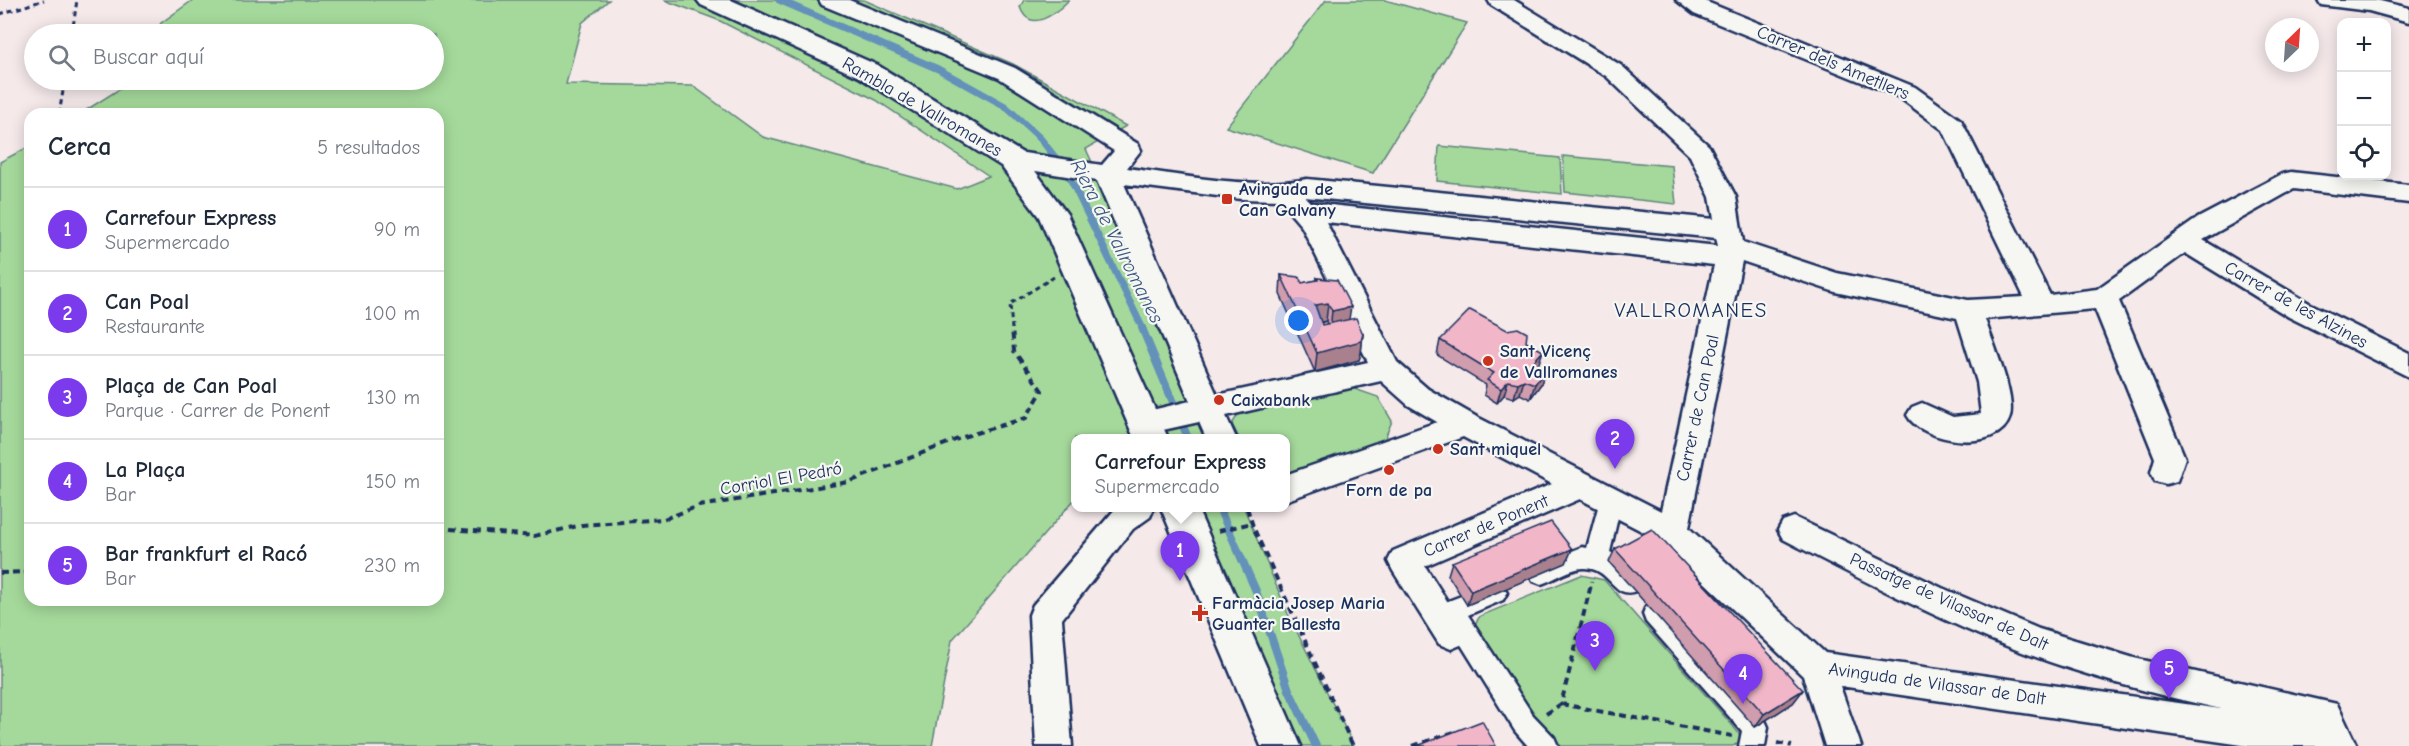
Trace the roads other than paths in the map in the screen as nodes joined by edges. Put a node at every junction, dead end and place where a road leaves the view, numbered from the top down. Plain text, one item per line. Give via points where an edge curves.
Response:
1 (710, 0) edge
2 (830, 0) edge
3 (1499, 0) edge
4 (1687, 0) edge
5 (2329, 0) edge
6 (2409, 15) edge
7 (1011, 159) junction
8 (1107, 174) junction
9 (2409, 194) edge
10 (1295, 202) junction
11 (2185, 241) junction
12 (1730, 245) junction
13 (2104, 298) junction
14 (2042, 306) junction
15 (1968, 310) junction
16 (2409, 366) edge
17 (1386, 369) junction
18 (1208, 408) junction
19 (1922, 416) dead end
20 (1465, 424) junction
21 (1148, 430) edge
22 (1219, 434) edge
23 (2166, 472) dead end
24 (1581, 485) junction
25 (1290, 486) edge
26 (1611, 500) junction
27 (1132, 512) edge
28 (1181, 512) edge
29 (1794, 530) dead end
30 (1672, 532) junction
31 (1594, 569) junction
32 (1451, 634) dead end
33 (1817, 668) junction
34 (1746, 742) edge
35 (2337, 744) edge
36 (1054, 746) edge
37 (1281, 746) edge
38 (1545, 746) edge
39 (1843, 746) edge

1 - 7 street, Rambla de Vallromanes via 868,71
2 - 8 street via 1007,73 1129,150
3 - 12 street via 1614,71 1700,153 1723,197
4 - 14 street, Carrer dels Ametllers via 1907,92 1953,125
5 - 6 street
7 - 8 street
7 - 21 street, Rambla de Vallromanes via 1052,214
8 - 10 street
8 - 18 street
9 - 11 street via 2291,180 2207,224
10 - 12 street
10 - 17 street via 1313,222
11 - 13 street
11 - 16 street, Carrer de les Alzines via 2299,310
12 - 15 street via 1835,282
12 - 30 street, Carrer de Can Poal
13 - 14 street
13 - 23 street via 2170,458
14 - 15 street
15 - 19 street via 1992,390 1994,418 1978,428 1947,429
17 - 18 street
17 - 20 street, Avinguda de Vilassar de Dalt via 1418,397
18 - 21 street
18 - 22 street
20 - 24 street, Avinguda de Vilassar de Dalt
20 - 25 street
24 - 26 street, Avinguda de Vilassar de Dalt
24 - 32 street, Carrer de Ponent via 1404,561
26 - 30 street, Avinguda de Vilassar de Dalt
26 - 31 street
27 - 36 street via 1045,615
28 - 37 street
29 - 35 street, Passatge de Vilassar de Dalt via 1991,625 2073,656 2325,716
30 - 33 street, Avinguda de Vilassar de Dalt
31 - 34 street via 1609,562 1755,727
31 - 38 street via 1582,557 1452,611 1524,723
33 - 35 street, Avinguda de Vilassar de Dalt
33 - 39 street

